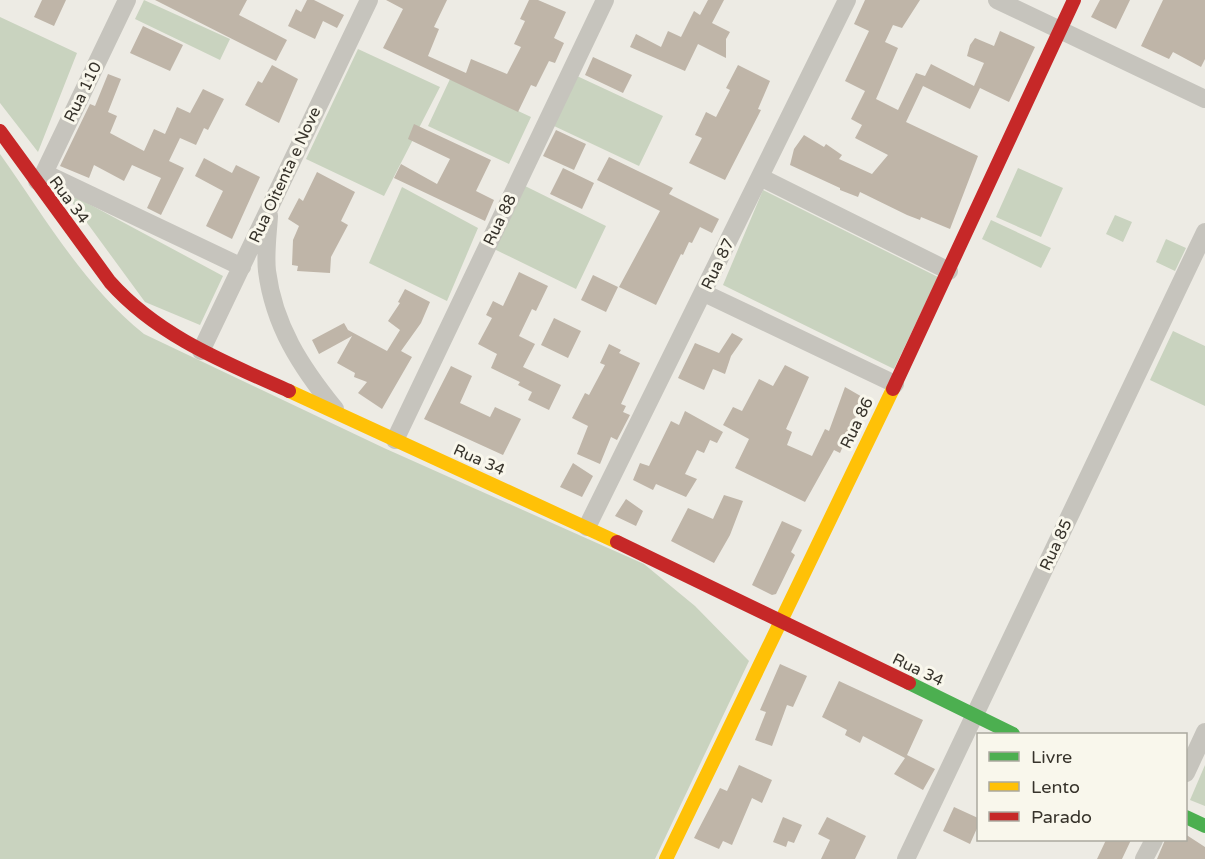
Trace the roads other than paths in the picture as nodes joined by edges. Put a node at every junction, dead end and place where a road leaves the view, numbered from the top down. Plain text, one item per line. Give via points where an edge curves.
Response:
1 (127, 0) edge
2 (369, 0) edge
3 (605, 0) edge
4 (847, 0) edge
5 (998, 0) edge
6 (1074, 0) edge
7 (1059, 31) junction
8 (1205, 99) edge
9 (0, 131) edge
10 (760, 177) junction
11 (40, 178) junction
12 (269, 208) junction
13 (1205, 232) edge
14 (242, 267) junction
15 (949, 271) junction
16 (704, 292) junction
17 (201, 351) junction
18 (895, 384) junction
19 (339, 414) junction
20 (395, 440) junction
21 (587, 527) junction
22 (779, 621) junction
23 (975, 716) junction
24 (1205, 732) edge
25 (1009, 733) edge
26 (1187, 769) edge
27 (1187, 818) edge
28 (1205, 826) edge
29 (1153, 841) edge
30 (666, 859) edge
31 (906, 859) edge
32 (1144, 859) edge

1 - 11 street, Rua 110
2 - 12 street, Rua Oitenta e Nove
3 - 20 street, Rua 88
4 - 10 street, Rua 87
5 - 7 street
6 - 7 street, Rua 86
7 - 8 street
7 - 15 street, Rua 86
9 - 11 street, Rua 34
10 - 15 street
10 - 16 street, Rua 87
11 - 14 street
11 - 17 street, Rua 34 via 127,302 149,322
12 - 14 street, Rua Oitenta e Nove
12 - 19 street via 267,268 273,302 297,359
13 - 23 street, Rua 85
14 - 17 street, Rua Oitenta e Nove
15 - 18 street, Rua 86
16 - 18 street
16 - 21 street, Rua 87
17 - 19 street, Rua 34
18 - 22 street, Rua 86
19 - 20 street, Rua 34
20 - 21 street, Rua 34
21 - 22 street, Rua 34
22 - 23 street, Rua 34
22 - 30 street, Rua 86
23 - 25 street, Rua 34
23 - 31 street, Rua 85
24 - 26 street
27 - 28 street
29 - 32 street

